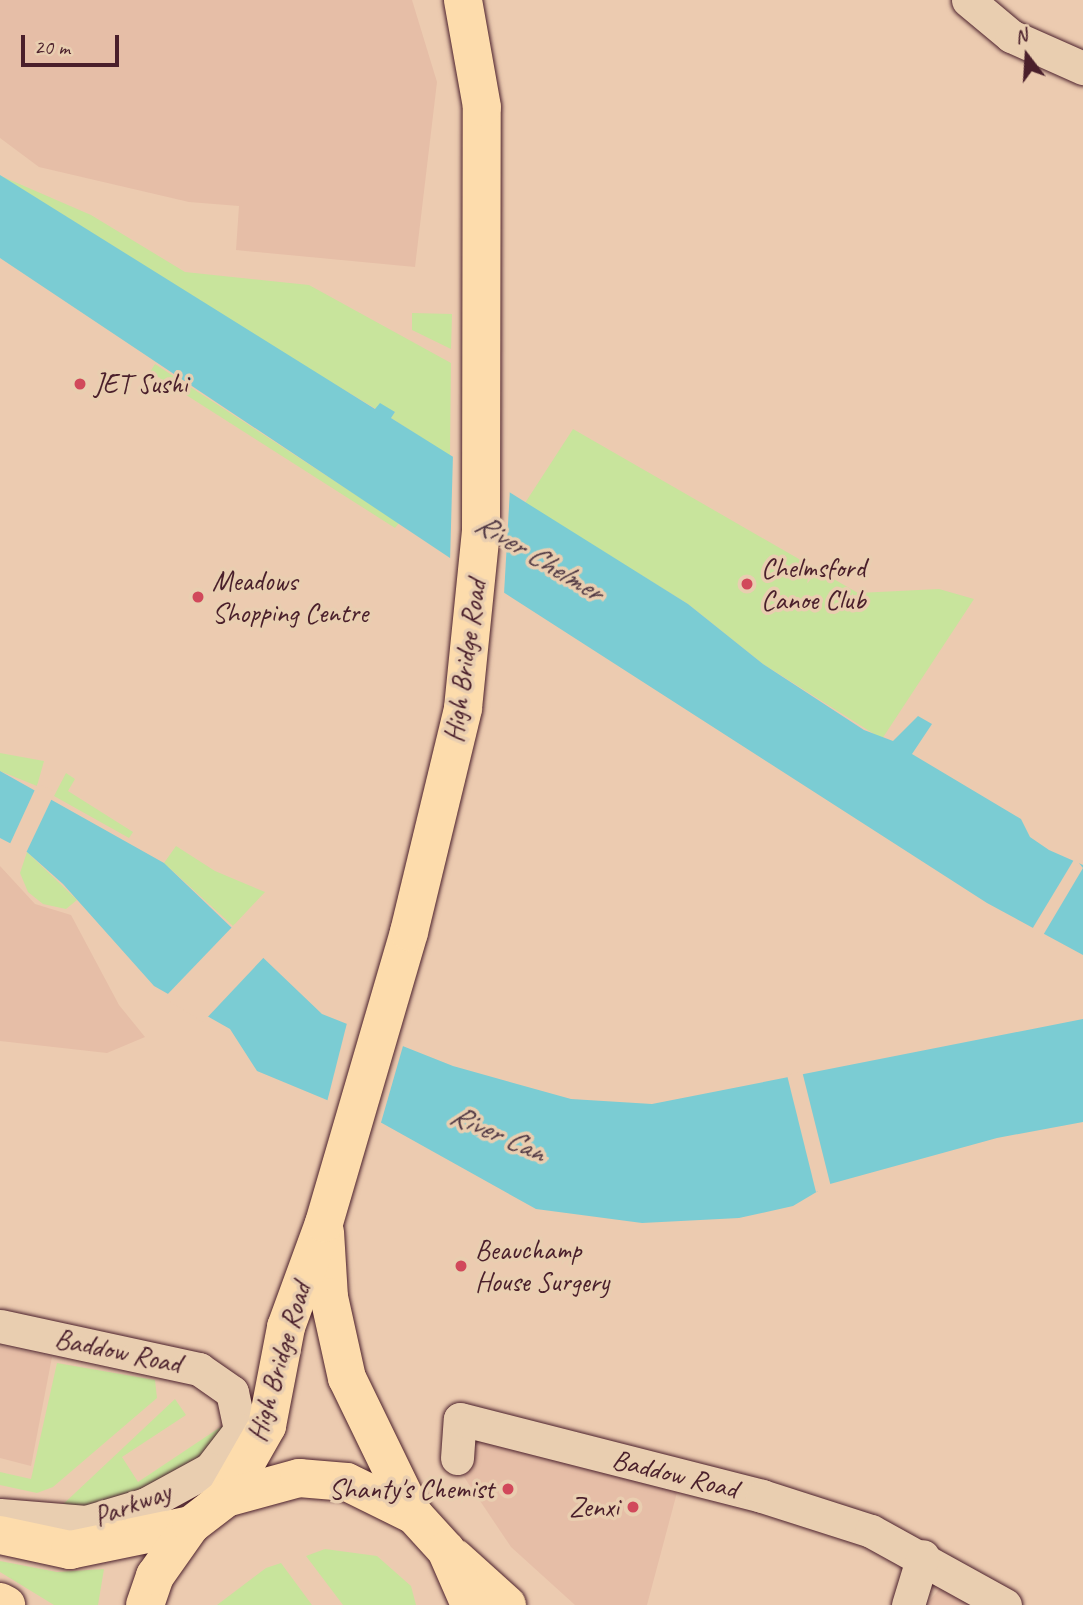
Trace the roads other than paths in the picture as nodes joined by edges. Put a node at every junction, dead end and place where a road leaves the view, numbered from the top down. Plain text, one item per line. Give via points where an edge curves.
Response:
1 (463, 0) edge
2 (968, 0) edge
3 (1083, 68) edge
4 (324, 1223) junction
5 (0, 1326) edge
6 (240, 1430) joint
7 (457, 1458) dead end
8 (226, 1498) junction
9 (0, 1515) edge
10 (414, 1515) junction
11 (191, 1525) junction
12 (0, 1535) edge
13 (446, 1550) junction
14 (923, 1556) junction
15 (0, 1602) edge
16 (6, 1605) edge
17 (145, 1605) edge
18 (470, 1605) edge
19 (507, 1605) edge
20 (908, 1605) edge
21 (1005, 1605) edge

1 - 4 main road, High Bridge Road via 482,107 482,448 475,617 463,708 435,836
2 - 3 street via 1011,36
4 - 8 main road, High Bridge Road via 286,1327 267,1426
4 - 10 main road, High Bridge Road via 329,1297 347,1378
5 - 6 street, Baddow Road via 199,1369 232,1392
6 - 9 street, Parkway via 210,1469 146,1504 86,1522
7 - 14 street, Baddow Road via 460,1419 762,1496
8 - 10 main road via 284,1479 347,1482
8 - 11 main road
10 - 13 main road
11 - 12 main road, Parkway via 70,1550
11 - 17 main road via 155,1576
13 - 18 main road
13 - 19 main road
14 - 20 street
14 - 21 street, Baddow Road
15 - 16 main road

